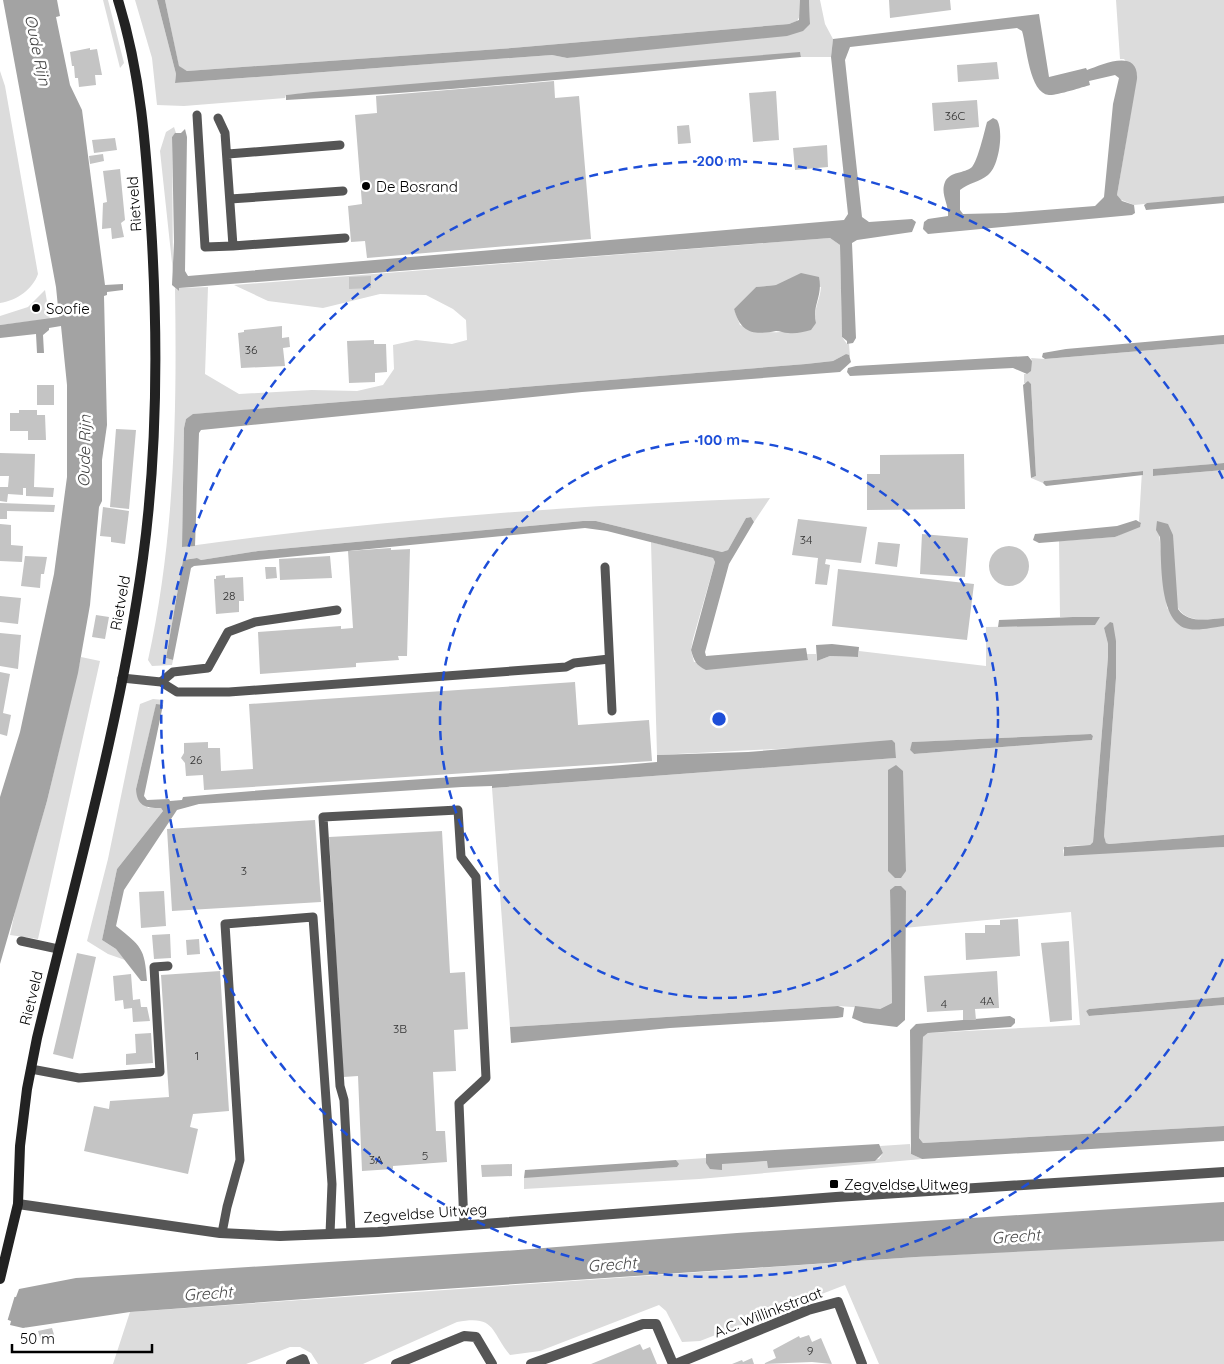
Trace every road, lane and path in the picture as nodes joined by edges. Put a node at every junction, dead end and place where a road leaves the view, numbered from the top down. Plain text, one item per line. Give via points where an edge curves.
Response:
1 (118, 0) edge
2 (196, 115) dead end
3 (218, 118) dead end
4 (340, 145) dead end
5 (228, 154) junction
6 (343, 191) dead end
7 (230, 199) junction
8 (345, 238) dead end
9 (233, 246) junction
10 (605, 567) dead end
11 (337, 610) dead end
12 (609, 658) junction
13 (122, 678) junction
14 (160, 682) junction
15 (612, 711) dead end
16 (21, 941) dead end
17 (58, 949) junction
18 (168, 966) dead end
19 (31, 1069) junction
20 (1224, 1172) edge
21 (18, 1204) junction
22 (464, 1225) junction
23 (222, 1233) junction
24 (351, 1233) junction
25 (330, 1234) junction
26 (0, 1279) edge
27 (291, 1364) edge
28 (305, 1364) edge
29 (396, 1364) edge
30 (492, 1364) edge
31 (530, 1364) edge
32 (674, 1364) edge
33 (862, 1364) edge

1 - 13 main road, Rietveld via 127,29 144,122 157,361 155,437 143,558
2 - 9 lane via 205,247
3 - 5 lane via 226,133
4 - 5 lane
5 - 7 lane
6 - 7 lane
7 - 9 lane
8 - 9 lane
10 - 12 lane
11 - 14 lane via 255,622 228,632 208,668 173,672
12 - 14 lane via 566,667 229,692 177,692
12 - 15 lane
13 - 14 lane
13 - 17 main road, Rietveld
16 - 17 lane
17 - 19 main road, Rietveld
18 - 19 lane via 154,967 160,1072 79,1078
19 - 21 main road, Rietveld via 20,1146
20 - 22 street, Zegveldse Uitweg
21 - 23 street, Zegveldse Uitweg
21 - 26 main road, Rietveld
22 - 24 street, Zegveldse Uitweg
22 - 24 lane via 459,1103 486,1078 476,878 461,857 458,810 323,818
23 - 25 street, Zegveldse Uitweg
23 - 25 lane via 240,1160 225,924 313,917 332,1184
24 - 25 street, Zegveldse Uitweg
27 - 28 street via 303,1359
29 - 30 street via 464,1336 476,1337
31 - 32 street via 643,1324 656,1324
32 - 33 street, A.C. Willinkstraat via 808,1310 838,1302

